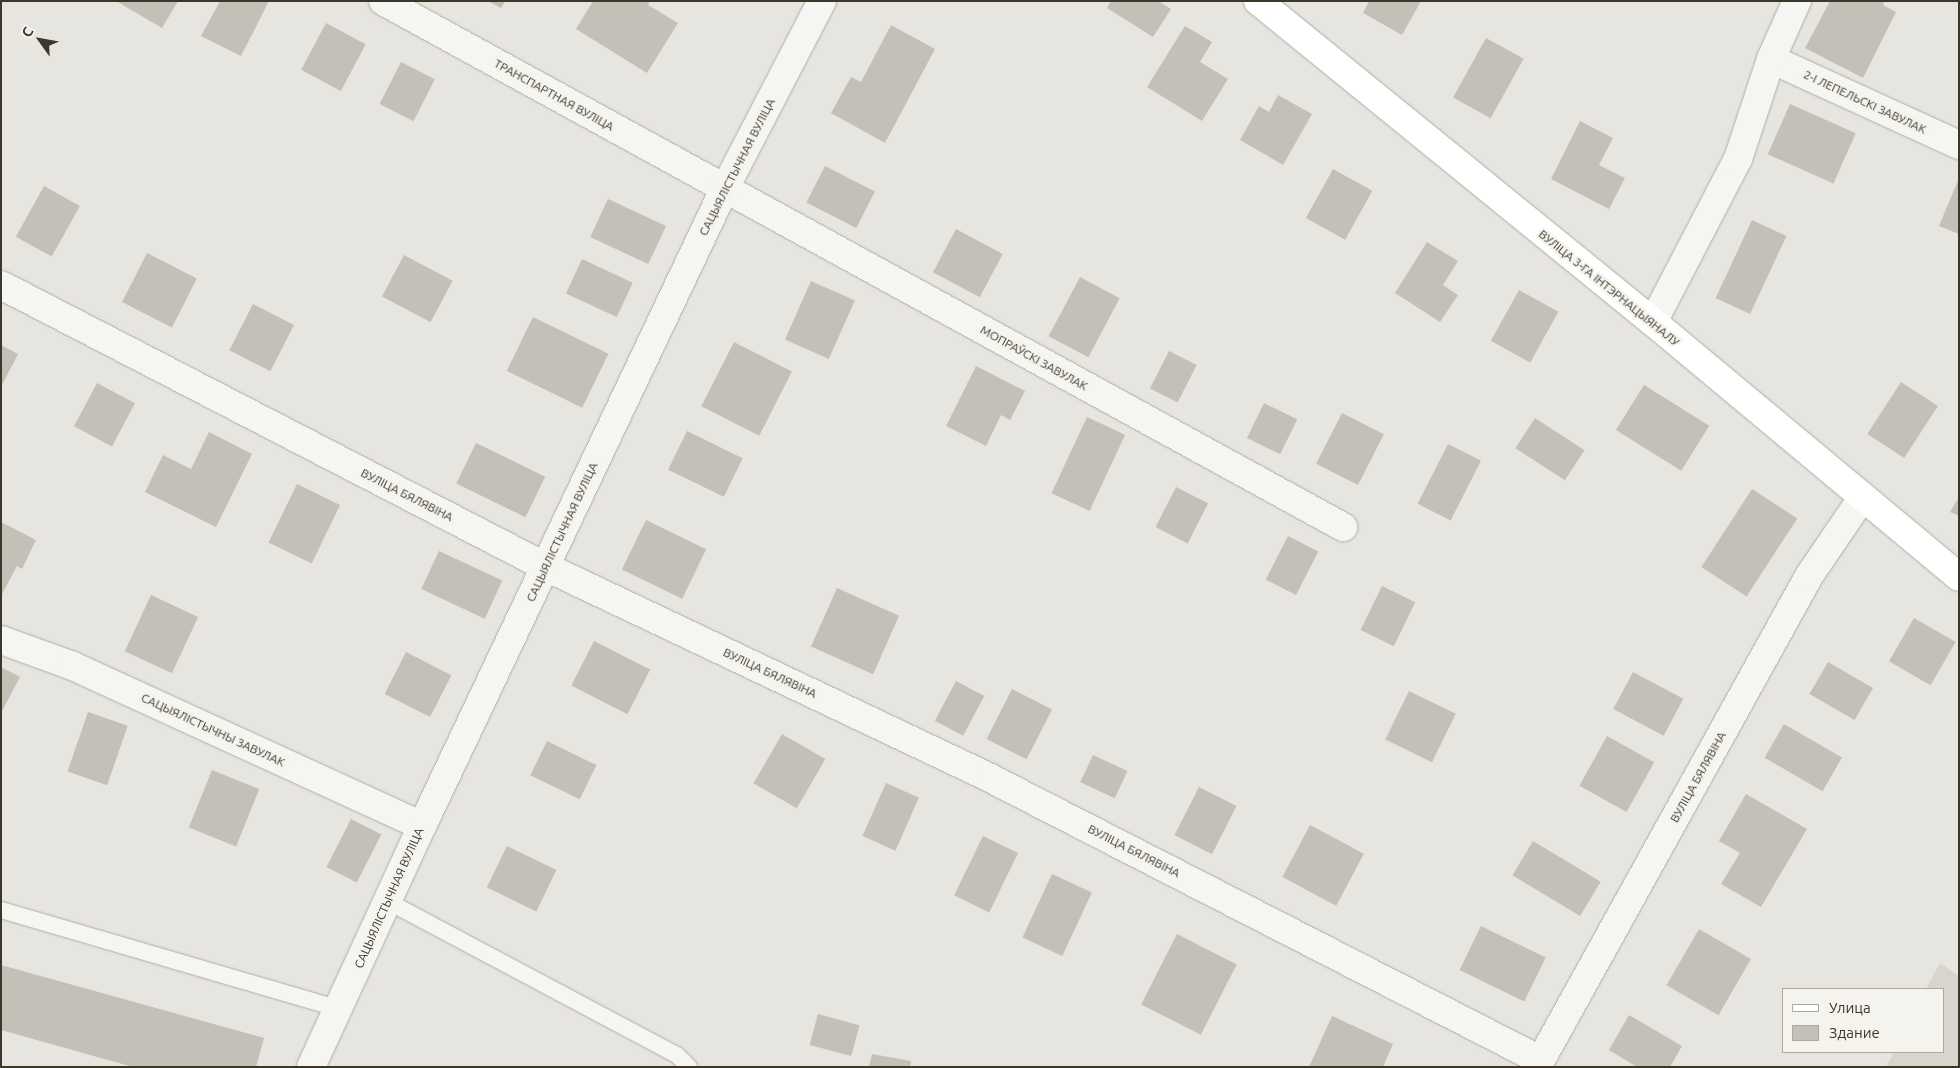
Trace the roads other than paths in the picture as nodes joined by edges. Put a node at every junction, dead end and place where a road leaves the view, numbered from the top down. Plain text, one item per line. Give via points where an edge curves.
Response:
1 (383, 1) edge
2 (822, 1) edge
3 (1258, 1) edge
4 (1797, 1) edge
5 (1771, 59) junction
6 (1959, 145) edge
7 (725, 188) junction
8 (1, 284) edge
9 (1652, 322) junction
10 (1862, 498) junction
11 (1343, 527) dead end
12 (546, 566) junction
13 (1959, 577) edge
14 (1, 640) edge
15 (422, 826) junction
16 (387, 901) junction
17 (1, 910) edge
18 (339, 1009) junction
19 (1539, 1063) edge
20 (311, 1067) edge
21 (689, 1067) edge

1 - 7 street, ТРАНСПАРТНАЯ ВУЛІЦА
2 - 7 street, САЦЫЯЛІСТЫЧНАЯ ВУЛІЦА
3 - 9 main road, ВУЛІЦА 3-ГА ІНТЭРНАЦЫЯНАЛУ
4 - 5 street
5 - 6 street, 2-І ЛЕПЕЛЬСКІ ЗАВУЛАК
5 - 9 street via 1738,158
7 - 11 street, МОПРАЎСКІ ЗАВУЛАК
7 - 12 street, САЦЫЯЛІСТЫЧНАЯ ВУЛІЦА
8 - 12 street, ВУЛІЦА БЯЛЯВІНА
9 - 10 main road, ВУЛІЦА 3-ГА ІНТЭРНАЦЫЯНАЛУ
10 - 13 main road, ВУЛІЦА 3-ГА ІНТЭРНАЦЫЯНАЛУ
10 - 19 street, ВУЛІЦА БЯЛЯВІНА via 1810,576
12 - 15 street, САЦЫЯЛІСТЫЧНАЯ ВУЛІЦА
12 - 19 street, ВУЛІЦА БЯЛЯВІНА via 990,778
14 - 15 street, САЦЫЯЛІСТЫЧНЫ ЗАВУЛАК via 73,666
15 - 16 street, САЦЫЯЛІСТЫЧНАЯ ВУЛІЦА
16 - 18 street, САЦЫЯЛІСТЫЧНАЯ ВУЛІЦА
16 - 21 lane via 677,1055
17 - 18 lane
18 - 20 street, САЦЫЯЛІСТЫЧНАЯ ВУЛІЦА

